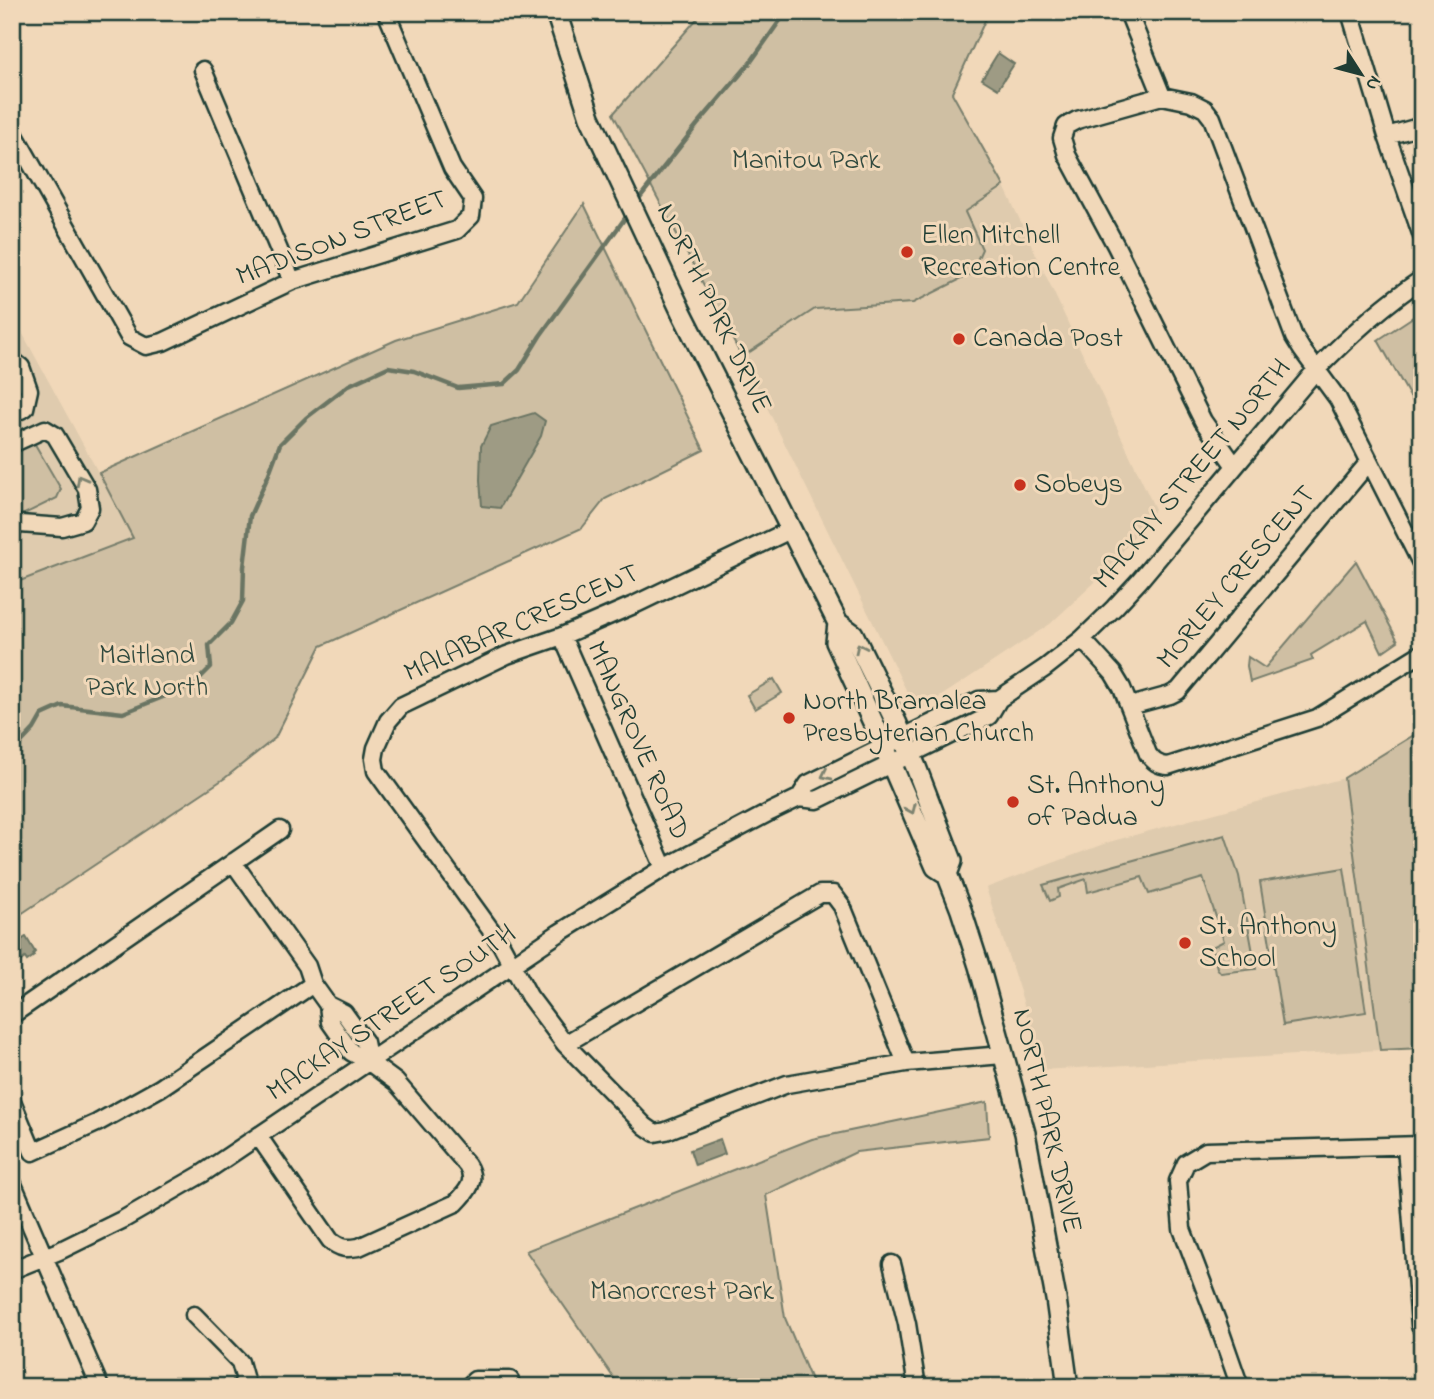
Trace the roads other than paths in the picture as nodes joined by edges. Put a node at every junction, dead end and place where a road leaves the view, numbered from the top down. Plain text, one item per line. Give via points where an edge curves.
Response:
1 (386, 12) edge
2 (556, 12) edge
3 (1128, 12) edge
4 (1350, 12) edge
5 (203, 71) dead end
6 (1162, 96) junction
7 (1422, 126) edge
8 (12, 130) edge
9 (1387, 136) junction
10 (1422, 236) edge
11 (1422, 279) edge
12 (292, 281) junction
13 (12, 360) edge
14 (1316, 370) junction
15 (12, 414) edge
16 (12, 444) edge
17 (1369, 462) junction
18 (1235, 466) junction
19 (12, 527) edge
20 (790, 530) junction
21 (1422, 565) edge
22 (838, 623) junction
23 (562, 636) junction
24 (1082, 639) junction
25 (1422, 653) edge
26 (1130, 706) junction
27 (907, 746) junction
28 (888, 755) junction
29 (280, 830) dead end
30 (233, 862) junction
31 (664, 868) junction
32 (947, 874) junction
33 (512, 964) junction
34 (313, 984) junction
35 (12, 1014) edge
36 (565, 1044) junction
37 (1003, 1055) junction
38 (369, 1062) junction
39 (906, 1063) junction
40 (12, 1101) edge
41 (259, 1137) junction
42 (1414, 1145) edge
43 (12, 1182) edge
44 (45, 1257) junction
45 (892, 1264) dead end
46 (12, 1270) edge
47 (194, 1315) dead end
48 (1420, 1326) dead end
49 (510, 1380) dead end
50 (100, 1387) edge
51 (240, 1387) edge
52 (468, 1387) edge
53 (917, 1387) edge
54 (1068, 1387) edge
55 (1240, 1387) edge

1 - 12 street, MADISON STREET via 452,168 473,200 471,216 457,230
2 - 20 main road, NORTH PARK DRIVE via 585,104
3 - 6 street
4 - 9 street
5 - 12 street
6 - 14 street via 1191,102 1212,118 1294,337
6 - 18 street via 1077,120 1066,126 1062,138 1203,421
7 - 9 street
8 - 12 street, MADISON STREET via 129,337 137,342 146,346 163,342
9 - 10 street
11 - 14 street, MACKAY STREET NORTH via 1378,311
13 - 15 street via 29,390 25,408
14 - 17 street via 1338,399
14 - 18 street, MACKAY STREET NORTH
19 -> 16 street via 62,527 83,521 90,508 87,489 55,435 45,429
17 - 21 street
17 - 26 street, MORLEY CRESCENT via 1178,691
18 - 24 street, MACKAY STREET NORTH via 1131,590
20 - 22 main road, NORTH PARK DRIVE
20 - 23 street, MALABAR CRESCENT
27 -> 22 main road, NORTH PARK DRIVE via 853,634
22 - 28 main road, NORTH PARK DRIVE via 836,642
23 - 31 street, MANGROVE ROAD
23 - 33 street, MALABAR CRESCENT via 507,655 401,706 388,721 374,759 376,771
24 - 26 street, MORLEY CRESCENT via 1113,673
24 - 27 street, MACKAY STREET NORTH via 999,699 989,716
25 - 26 street, MORLEY CRESCENT via 1317,718 1168,766 1159,765 1148,754
27 - 28 street, MACKAY STREET SOUTH
27 - 32 main road, NORTH PARK DRIVE via 953,861
28 - 31 street, MACKAY STREET SOUTH via 808,784 799,798
28 -> 32 main road, NORTH PARK DRIVE via 936,867
29 - 30 street
30 - 34 street via 307,966
30 - 35 street
31 - 33 street, MACKAY STREET SOUTH
32 - 37 main road, NORTH PARK DRIVE
33 - 36 street via 528,996
33 - 38 street, MACKAY STREET SOUTH
34 - 38 street via 328,1005 330,1022 342,1040 351,1052
34 - 40 street via 160,1088 33,1152
36 - 39 street via 655,1133 786,1084
36 - 39 street via 820,894 833,894 842,906
37 - 39 street
37 - 54 main road, NORTH PARK DRIVE via 1026,1133
38 - 41 street, MACKAY STREET SOUTH
38 - 41 street via 396,1082 467,1165 472,1182 456,1203 359,1247 338,1247
41 - 44 street, MACKAY STREET SOUTH via 124,1219
42 - 48 street
42 - 55 street via 1206,1151 1186,1163 1178,1181 1182,1229
43 - 44 street
44 - 46 street, MACKAY STREET SOUTH
44 - 50 street
45 - 53 street
47 - 51 street via 240,1362 244,1380
49 - 52 street via 475,1380

